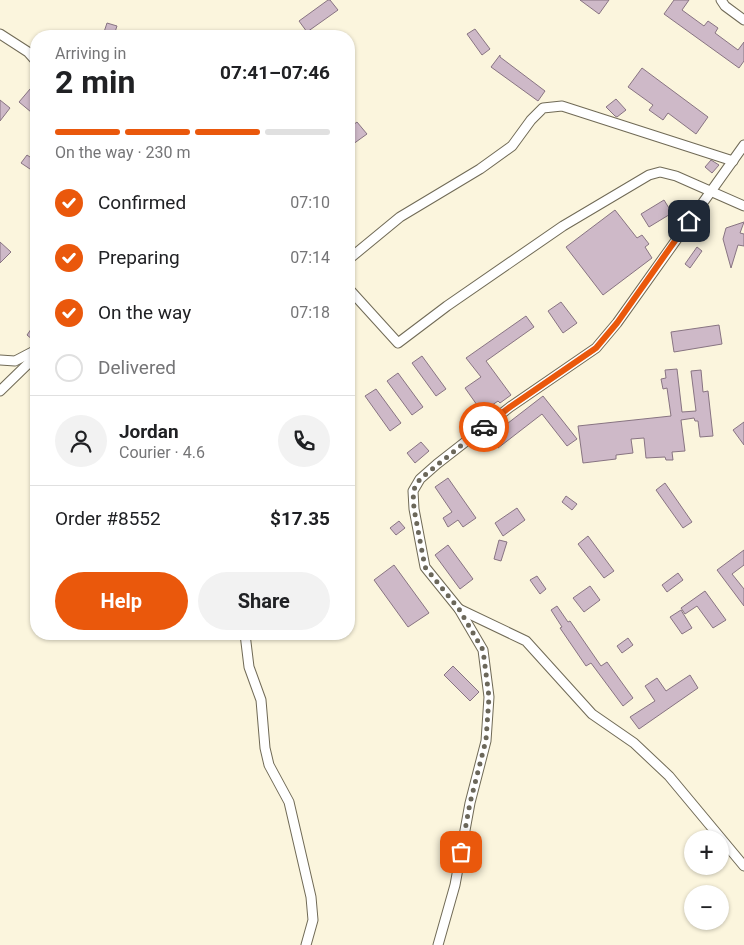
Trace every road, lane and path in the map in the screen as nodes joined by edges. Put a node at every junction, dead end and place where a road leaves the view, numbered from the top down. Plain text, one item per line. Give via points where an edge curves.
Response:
1 (721, 0) edge
2 (744, 20) edge
3 (0, 34) edge
4 (30, 54) edge
5 (744, 145) edge
6 (733, 160) junction
7 (709, 192) junction
8 (744, 206) edge
9 (355, 254) edge
10 (355, 296) edge
11 (30, 353) edge
12 (0, 360) edge
13 (30, 362) edge
14 (0, 391) edge
15 (459, 609) junction
16 (246, 640) edge
17 (744, 866) edge
18 (306, 945) edge
19 (438, 945) edge

1 - 2 street
3 - 4 street
5 - 6 street
6 - 7 street
6 - 9 street via 562,106 543,108 512,146 400,218
7 - 8 street
7 - 10 street via 676,176 660,172 648,175 564,226 398,343
7 - 15 street via 596,348 510,407 420,479 413,491 414,509 425,567
11 - 12 street via 15,360
13 - 14 street
15 - 17 street via 526,641 592,714 634,743 669,776
15 - 19 street via 483,650 489,697 486,740 455,884
16 - 18 street via 249,667 261,700 269,765 288,802 312,897 313,920

